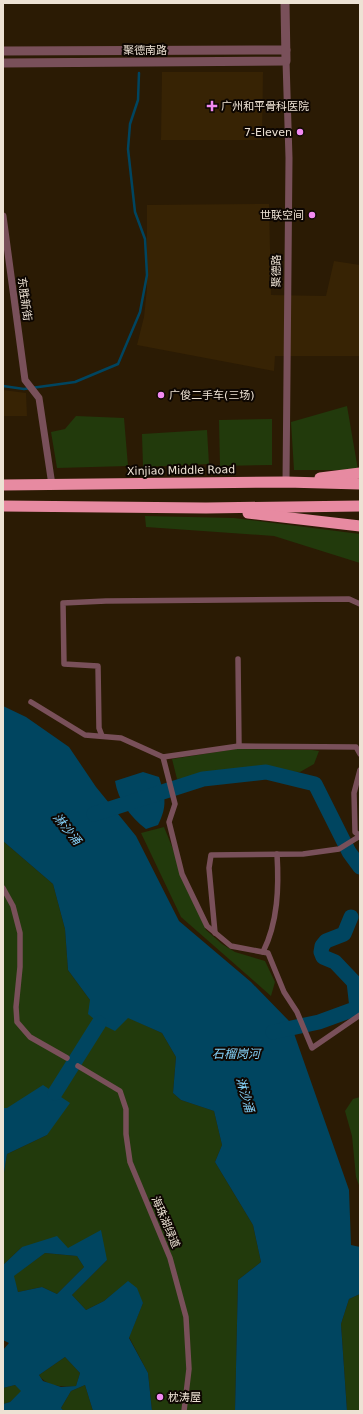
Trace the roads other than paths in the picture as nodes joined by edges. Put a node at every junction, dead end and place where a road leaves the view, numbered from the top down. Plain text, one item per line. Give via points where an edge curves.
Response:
1 (285, 3) edge
2 (286, 50) junction
3 (3, 51) edge
4 (286, 61) junction
5 (3, 63) edge
6 (3, 216) edge
7 (360, 473) edge
8 (286, 482) junction
9 (360, 484) edge
10 (3, 485) edge
11 (52, 485) junction
12 (3, 506) edge
13 (360, 506) edge
14 (206, 508) junction
15 (304, 519) junction
16 (360, 521) edge
17 (360, 526) edge
18 (360, 604) edge
19 (238, 659) dead end
20 (31, 702) dead end
21 (102, 736) junction
22 (239, 746) junction
23 (360, 754) edge
24 (163, 757) junction
25 (360, 770) edge
26 (360, 836) edge
27 (277, 854) junction
28 (3, 888) edge
29 (215, 933) junction
30 (263, 952) junction
31 (360, 1015) edge
32 (67, 1058) dead end
33 (78, 1066) dead end
34 (184, 1411) edge

1 - 2 street
2 - 3 street, 聚德南路
2 - 4 street
4 - 5 street, 聚德南路
4 - 8 street, 聚德路 via 289,165
6 - 11 street, 东胜新街 via 25,380 38,398
7 - 8 highway
8 - 9 highway, Xinjiao Middle Road
8 - 11 highway, Xinjiao Middle Road
10 - 11 highway, Xinjiao Middle Road
12 - 14 highway
13 - 14 highway
14 - 15 highway
15 - 16 highway
15 - 17 highway
18 - 21 street via 349,599 63,603 64,664 98,666 99,728
19 - 22 street
20 - 21 street via 85,735
21 - 24 street via 121,738
22 - 23 street via 356,747
22 - 24 street
24 - 29 street via 175,804 169,822 182,874 207,926
25 - 26 street via 354,793 355,832
26 - 27 street via 338,849 303,854
27 - 29 street via 211,855
27 - 30 street via 279,883 273,925
28 - 32 street via 13,906 20,933 17,1022 30,1037
29 - 30 street via 231,946
30 - 31 street via 268,953 312,1048
33 - 34 street, 海珠湖绿道 via 120,1091 126,1109 130,1162 170,1258 186,1317 189,1369

